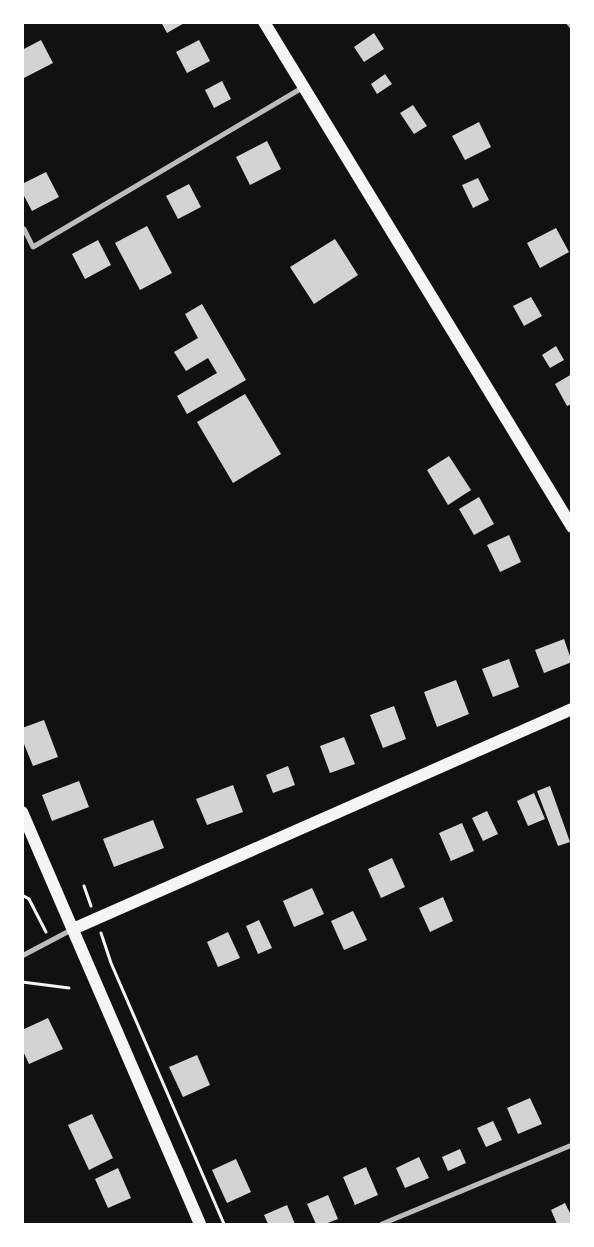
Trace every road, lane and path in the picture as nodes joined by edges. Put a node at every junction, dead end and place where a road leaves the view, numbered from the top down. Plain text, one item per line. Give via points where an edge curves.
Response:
1 (264, 22) edge
2 (568, 22) edge
3 (572, 27) edge
4 (303, 87) junction
5 (22, 230) edge
6 (567, 511) edge
7 (572, 527) edge
8 (572, 709) edge
9 (22, 812) edge
10 (84, 886) dead end
11 (22, 895) edge
12 (96, 919) junction
13 (74, 929) junction
14 (50, 941) junction
15 (22, 956) edge
16 (22, 982) edge
17 (69, 988) dead end
18 (572, 1145) edge
19 (200, 1224) edge
20 (224, 1224) edge
21 (382, 1224) edge

1 - 4 main road
2 - 3 street
4 - 5 street via 34,247
4 - 6 main road
6 - 7 main road
8 - 12 main road
9 - 13 main road
10 - 12 path
11 - 14 path via 29,899
12 - 13 main road
12 - 20 path
13 - 14 street
13 - 19 main road
14 - 15 street
16 - 17 path
18 - 21 street

